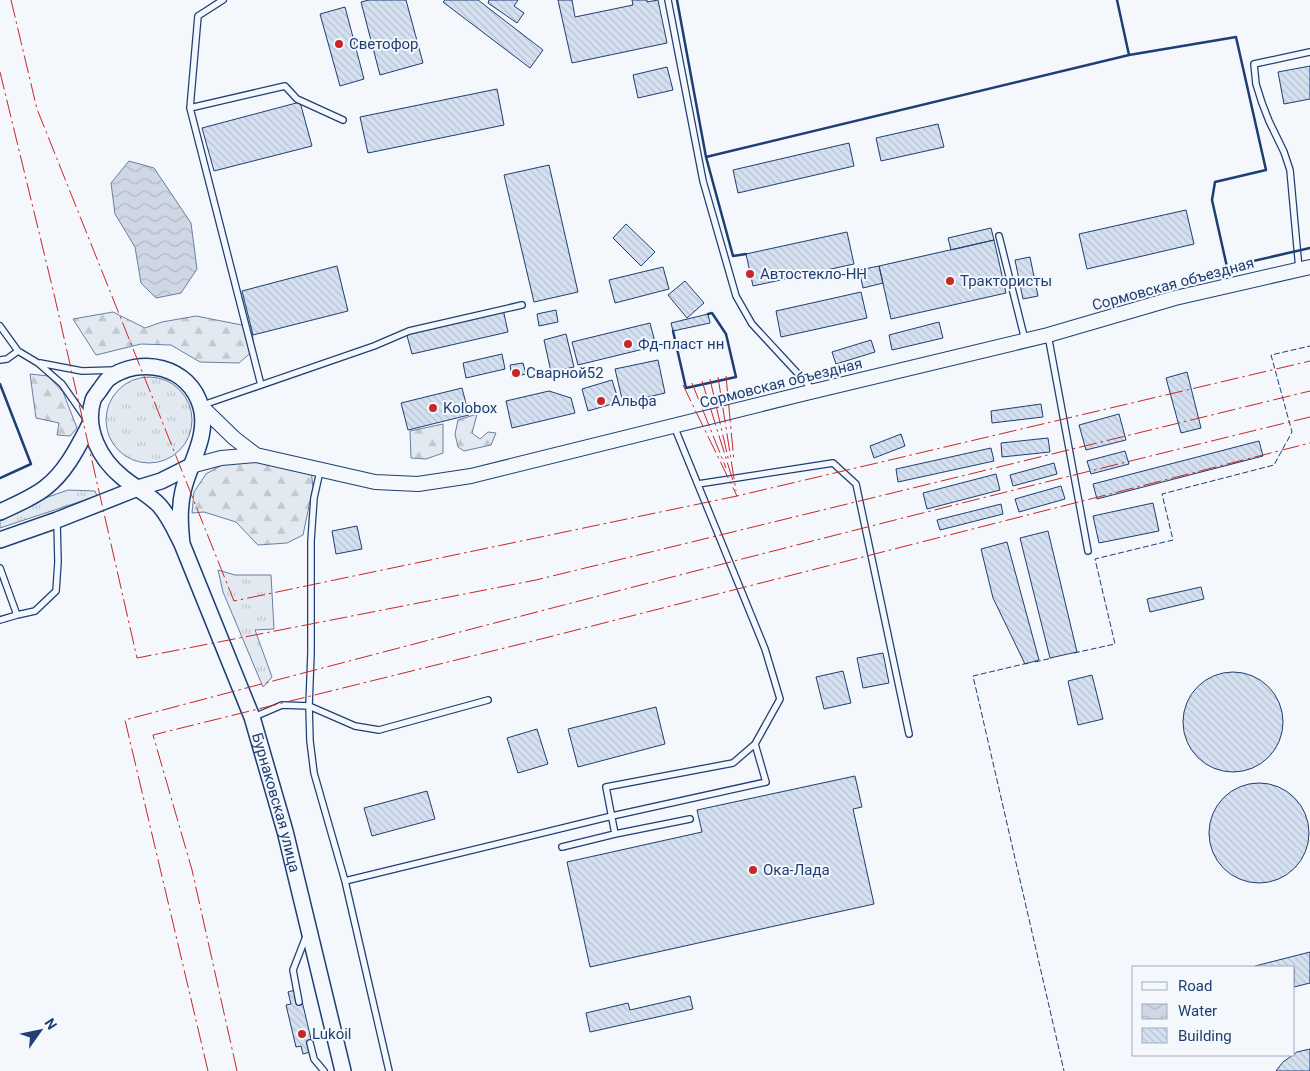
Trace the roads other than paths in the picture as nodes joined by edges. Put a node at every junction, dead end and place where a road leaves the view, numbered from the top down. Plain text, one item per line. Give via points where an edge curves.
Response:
1 (223, 0) edge
2 (668, 0) edge
3 (1310, 52) edge
4 (190, 108) junction
5 (343, 120) dead end
6 (999, 236) dead end
7 (1304, 268) edge
8 (522, 304) dead end
9 (0, 326) edge
10 (1048, 335) junction
11 (1025, 340) junction
12 (18, 352) junction
13 (0, 360) edge
14 (38, 363) junction
15 (125, 370) junction
16 (262, 385) junction
17 (814, 391) junction
18 (201, 406) junction
19 (90, 424) junction
20 (674, 426) junction
21 (256, 454) junction
22 (191, 466) junction
23 (321, 469) junction
24 (698, 484) junction
25 (138, 488) junction
26 (0, 512) edge
27 (57, 520) junction
28 (0, 540) edge
29 (182, 544) junction
30 (1088, 551) dead end
31 (0, 568) edge
32 (17, 615) junction
33 (0, 620) edge
34 (488, 700) dead end
35 (308, 706) junction
36 (252, 717) junction
37 (909, 734) dead end
38 (755, 744) junction
39 (612, 816) junction
40 (690, 819) dead end
41 (615, 834) junction
42 (562, 847) dead end
43 (344, 880) junction
44 (308, 930) junction
45 (299, 1002) dead end
46 (310, 1044) dead end
47 (324, 1071) edge
48 (343, 1071) edge
49 (388, 1071) edge

1 - 4 lane via 198,16
2 - 17 lane via 703,181 736,296 752,324
3 - 7 lane via 1254,64 1256,84 1268,121 1290,170
4 - 5 lane via 285,86 298,99
4 - 16 lane
6 - 11 lane
7 - 10 street, Сормовская объездная via 1175,298
8 - 16 lane via 409,331
9 - 12 lane
10 - 11 street, Сормовская объездная
10 - 30 lane
11 - 17 street, Сормовская объездная
12 - 13 lane
12 - 14 lane
14 - 15 lane via 82,371
14 - 19 lane via 62,384
15 - 18 main road via 153,366 179,376 193,390
15 - 19 main road via 107,380 93,400
16 - 18 lane
17 - 20 street, Сормовская объездная
18 - 21 street
18 - 22 main road via 200,443
19 - 25 main road via 107,462
19 - 26 main road via 78,448 53,481
20 - 23 street, Сормовская объездная via 471,476 418,484 375,482
20 - 24 lane
21 - 22 street
21 - 23 street, Сормовская объездная
22 - 25 main road
22 - 29 main road via 179,519
23 - 35 lane via 314,498
24 - 37 lane via 833,463 856,484
24 - 38 lane via 764,649 780,699
25 - 27 main road
25 - 29 main road via 159,505
27 - 28 main road
27 - 32 lane via 56,592 35,611
29 - 36 main road, Бурнаковская улица
31 - 32 lane
32 - 33 lane
34 - 35 lane via 378,730 355,726
35 - 36 lane via 282,705
35 - 43 lane via 314,774
36 - 44 main road, Бурнаковская улица via 285,831
38 - 39 lane via 733,763 606,787
38 - 39 lane via 766,782
39 - 41 lane
39 - 43 lane
40 - 41 lane
41 - 42 lane
43 - 49 lane
44 - 45 lane via 293,970
44 - 48 main road, Бурнаковская улица
46 - 47 lane via 314,1059

